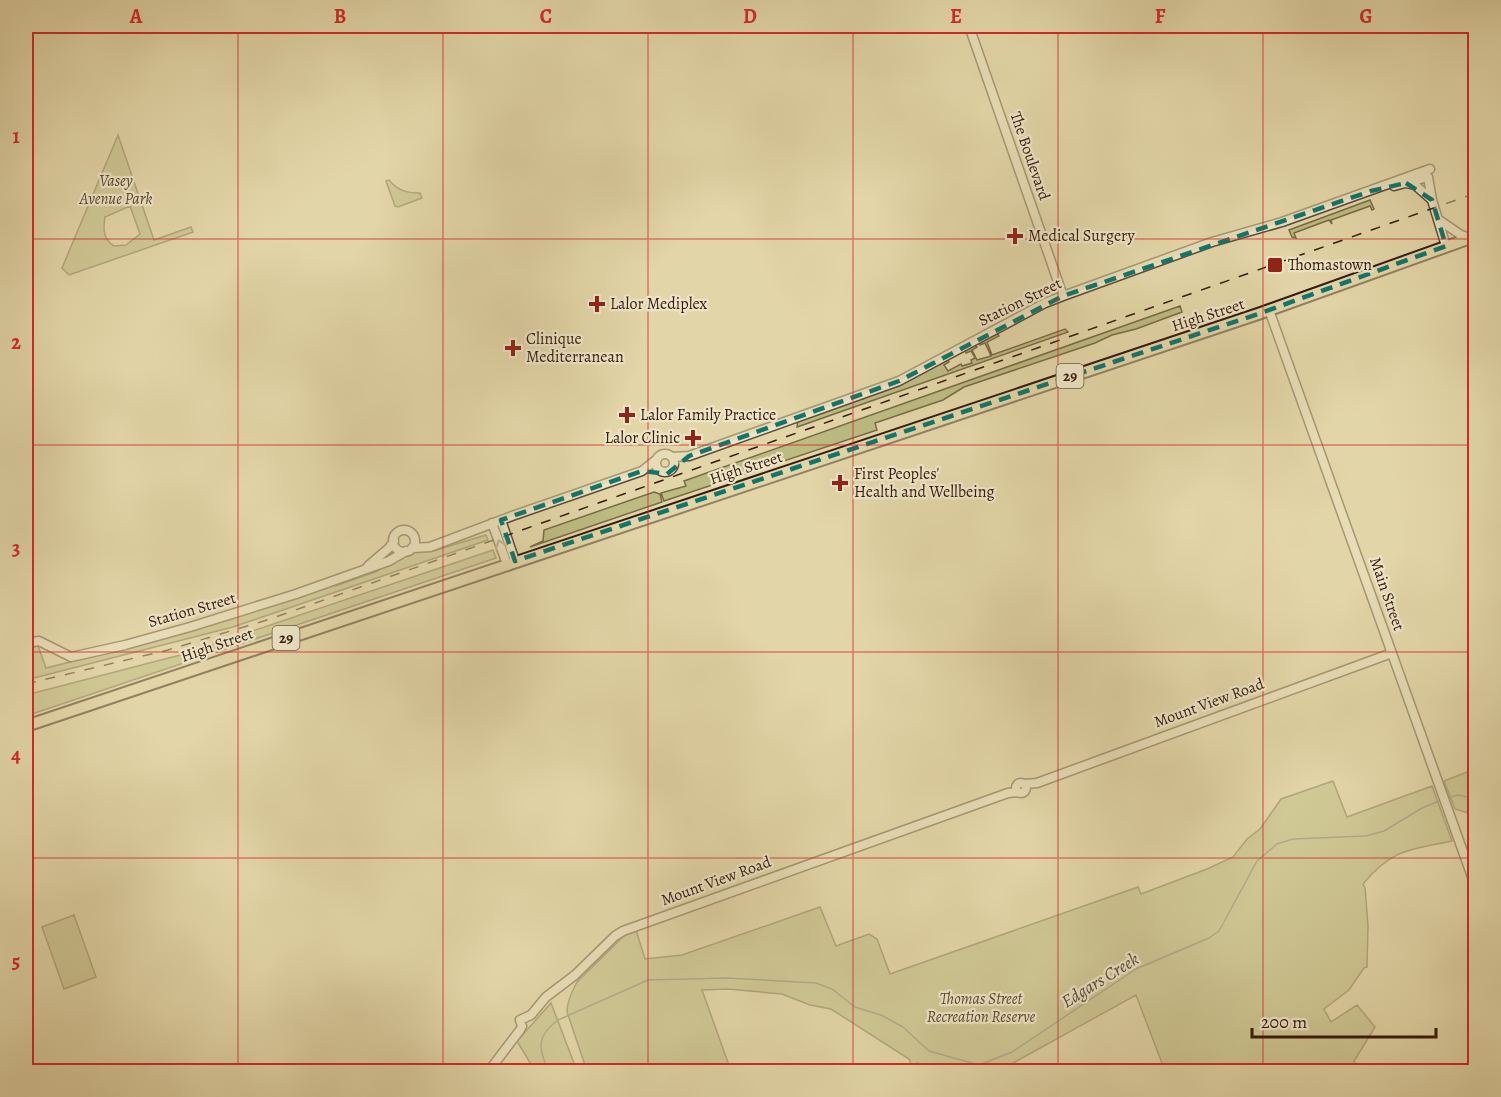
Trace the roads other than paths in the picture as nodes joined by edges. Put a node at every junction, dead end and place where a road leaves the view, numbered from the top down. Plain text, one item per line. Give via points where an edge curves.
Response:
1 (969, 26) edge
2 (1429, 173) junction
3 (1406, 183) junction
4 (1371, 191) junction
5 (1432, 200) junction
6 (1438, 220) junction
7 (1473, 237) edge
8 (1446, 246) junction
9 (1063, 296) junction
10 (1269, 310) junction
11 (689, 456) junction
12 (672, 457) junction
13 (657, 459) junction
14 (672, 467) junction
15 (660, 470) junction
16 (642, 471) junction
17 (496, 522) junction
18 (414, 537) junction
19 (394, 541) junction
20 (438, 543) junction
21 (409, 550) junction
22 (511, 562) junction
23 (366, 569) junction
24 (26, 643) edge
25 (1392, 653) junction
26 (26, 726) edge
27 (1476, 888) edge
28 (488, 1071) edge

1 - 9 street, The Boulevard
2 - 3 street, Station Street
2 - 4 street, Station Street via 1411,174
2 - 5 street
3 - 4 street, Station Street
3 - 5 street via 1415,185
4 - 9 street, Station Street
5 - 6 street
6 - 7 street via 1461,235
6 - 8 street
7 - 8 main road, High Street / 29
8 - 10 main road, High Street / 29
9 - 11 street, Station Street via 899,381
10 - 22 main road, High Street / 29
10 - 25 street, Main Street
11 - 12 street, Station Street
11 - 14 street, Station Street
12 - 13 street via 665,454
12 - 14 street
13 - 15 street
13 - 16 street, Station Street
14 - 15 street
15 - 16 street, Station Street
16 - 17 street, Station Street
17 - 20 street, Station Street
17 - 22 street
18 - 19 street via 403,530
18 - 20 street
18 - 21 street via 415,543
19 - 21 street via 399,550
19 - 23 street, Station Street
20 - 21 street, Station Street
21 - 23 street, Station Street
22 - 26 main road, High Street / 29
23 - 24 street, Station Street via 190,627 75,657 39,641
25 - 27 street, Main Street
25 - 28 street, Mount View Road via 623,931 546,997 531,1015 520,1020 520,1030

